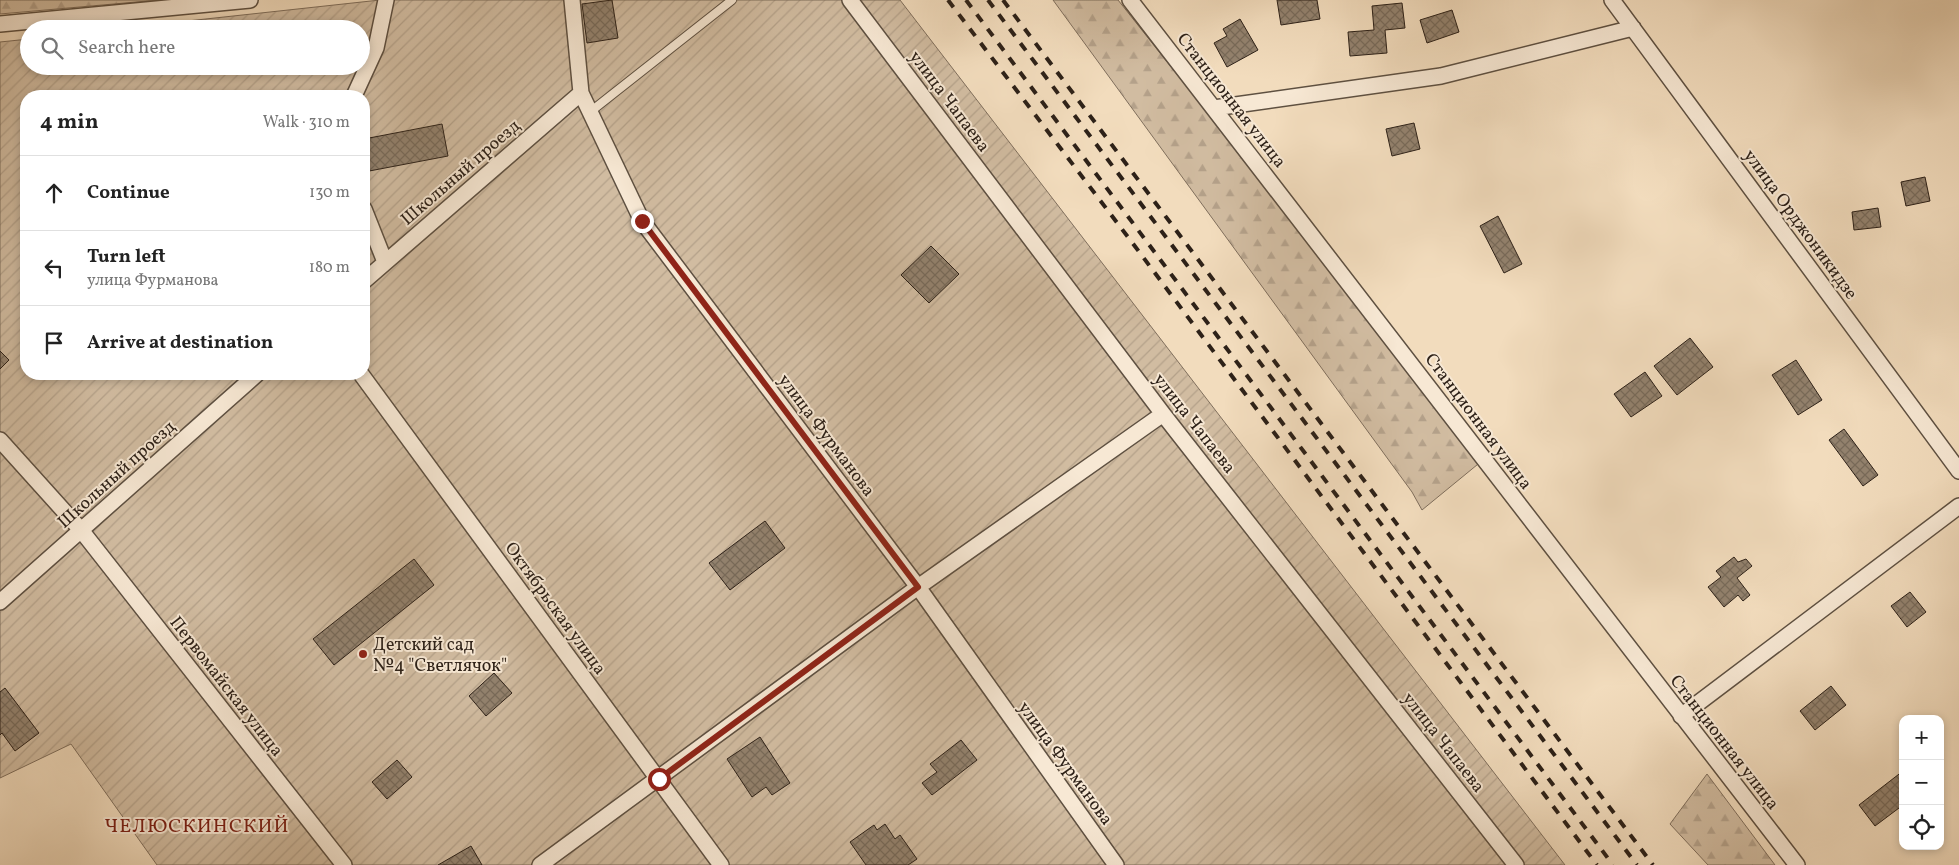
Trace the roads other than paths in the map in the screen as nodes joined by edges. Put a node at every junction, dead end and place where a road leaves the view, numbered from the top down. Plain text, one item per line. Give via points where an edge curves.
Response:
1 (250, 0) edge
2 (386, 0) edge
3 (572, 0) edge
4 (732, 0) edge
5 (850, 0) edge
6 (1130, 0) edge
7 (1612, 0) edge
8 (42, 20) edge
9 (20, 22) edge
10 (0, 24) edge
11 (1633, 28) junction
12 (370, 61) edge
13 (364, 75) edge
14 (357, 90) edge
15 (581, 93) junction
16 (1214, 108) junction
17 (590, 112) junction
18 (370, 224) edge
19 (385, 262) junction
20 (370, 275) edge
21 (250, 380) edge
22 (365, 380) edge
23 (1164, 414) junction
24 (0, 440) edge
25 (1959, 471) edge
26 (1959, 506) edge
27 (81, 530) junction
28 (918, 587) junction
29 (0, 602) edge
30 (1681, 716) junction
31 (659, 779) junction
32 (344, 865) edge
33 (540, 865) edge
34 (721, 865) edge
35 (1116, 865) edge
36 (1516, 865) edge
37 (1797, 865) edge

1 - 8 street
2 - 12 street
3 - 15 street, улица Фурманова
4 - 17 lane
5 - 23 street, улица Чапаева
6 - 16 street, Станционная улица
7 - 11 street, улица Орджоникидзе
9 - 10 street
11 - 16 street via 1441,76
11 - 25 street, улица Орджоникидзе
13 - 14 street
15 - 17 street, улица Фурманова
15 - 19 street, Школьный проезд
16 - 30 street, Станционная улица
17 - 28 street, улица Фурманова via 642,221
18 - 19 street
19 - 20 street, Школьный проезд
21 - 27 street, Школьный проезд
22 - 31 street, Октябрьская улица
23 - 28 street
23 - 36 street, улица Чапаева
24 - 27 street, Первомайская улица
26 - 30 street
27 - 29 street, Школьный проезд
27 - 32 street, Первомайская улица
28 - 31 street
28 - 35 street, улица Фурманова
30 - 37 street, Станционная улица
31 - 33 street
31 - 34 street, Октябрьская улица

